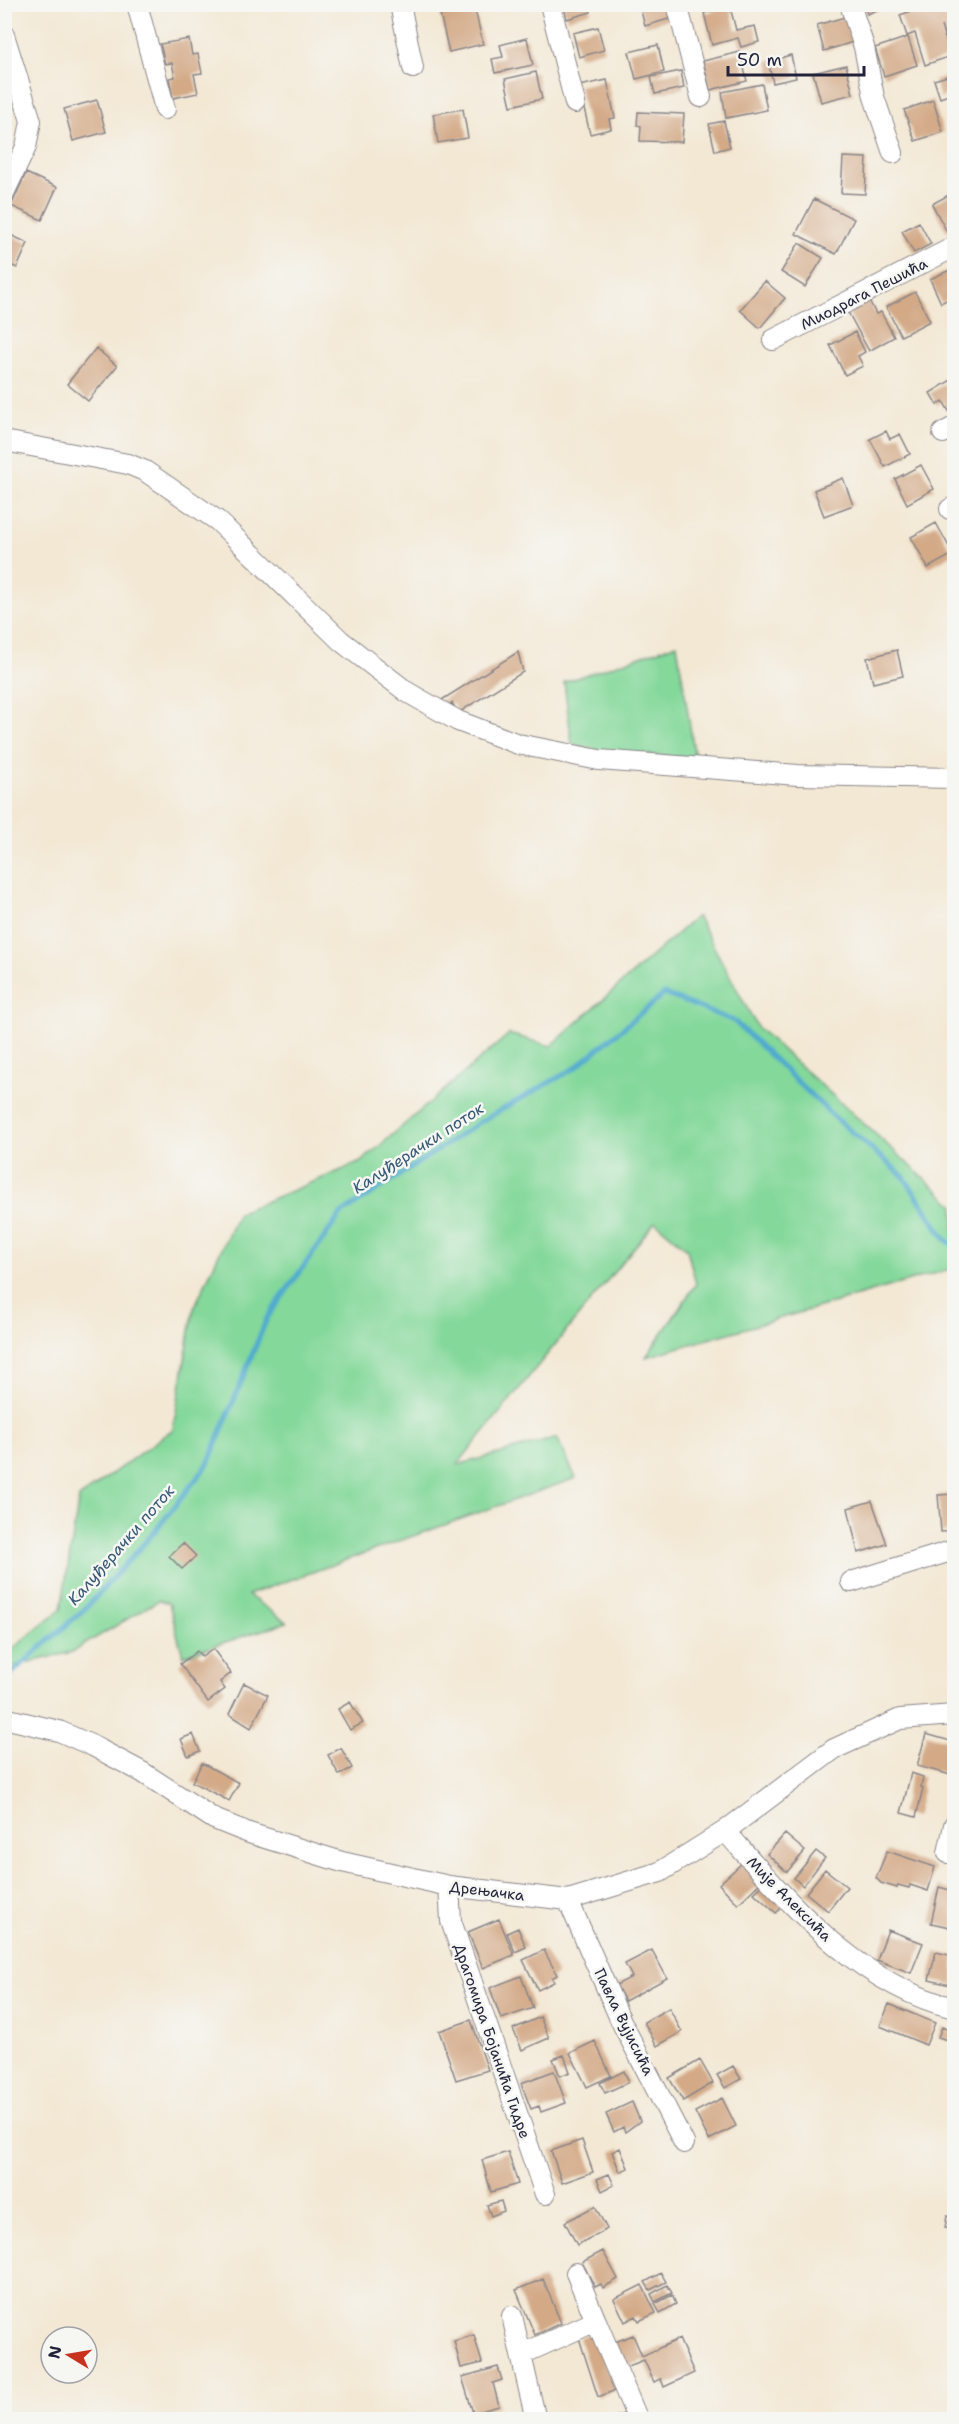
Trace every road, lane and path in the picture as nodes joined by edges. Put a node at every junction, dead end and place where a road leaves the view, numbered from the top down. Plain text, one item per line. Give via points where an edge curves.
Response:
1 (137, 4) edge
2 (400, 4) edge
3 (550, 4) edge
4 (677, 4) edge
5 (850, 4) edge
6 (4, 35) edge
7 (413, 68) dead end
8 (701, 97) dead end
9 (575, 103) dead end
10 (165, 109) dead end
11 (893, 153) dead end
12 (4, 193) edge
13 (954, 247) edge
14 (773, 340) dead end
15 (4, 441) edge
16 (950, 778) edge
17 (954, 1550) edge
18 (851, 1582) dead end
19 (954, 1715) edge
20 (4, 1718) edge
21 (954, 1825) edge
22 (724, 1831) junction
23 (948, 1853) dead end
24 (449, 1886) junction
25 (568, 1899) junction
26 (954, 2008) edge
27 (684, 2143) dead end
28 (545, 2194) dead end
29 (576, 2273) dead end
30 (512, 2316) dead end
31 (596, 2321) junction
32 (522, 2354) junction
33 (536, 2420) edge
34 (638, 2420) edge

1 - 10 street
2 - 7 street
3 - 9 street
4 - 8 street
5 - 11 street
6 - 12 street via 31,121 26,147
13 - 14 street, Миодрага Пешића
15 - 16 street via 128,464 146,471 218,521 341,641 407,692 458,721 518,744 610,761 798,775
17 - 18 street
19 - 22 street, Дрењачка via 900,1719 834,1749
20 - 24 street, Дрењачка via 59,1731 93,1746 222,1823 342,1862
21 - 23 street
22 - 25 street, Дрењачка via 660,1872
22 - 26 street, Мије Алексића via 822,1935 861,1965 902,1989
24 - 25 street, Дрењачка
24 - 28 street, Драгомира Бојанића Гидре via 451,1921
25 - 27 street, Павла Вујисића via 621,2021
29 - 31 street
30 - 32 street
31 - 32 street
31 - 34 street
32 - 33 street

